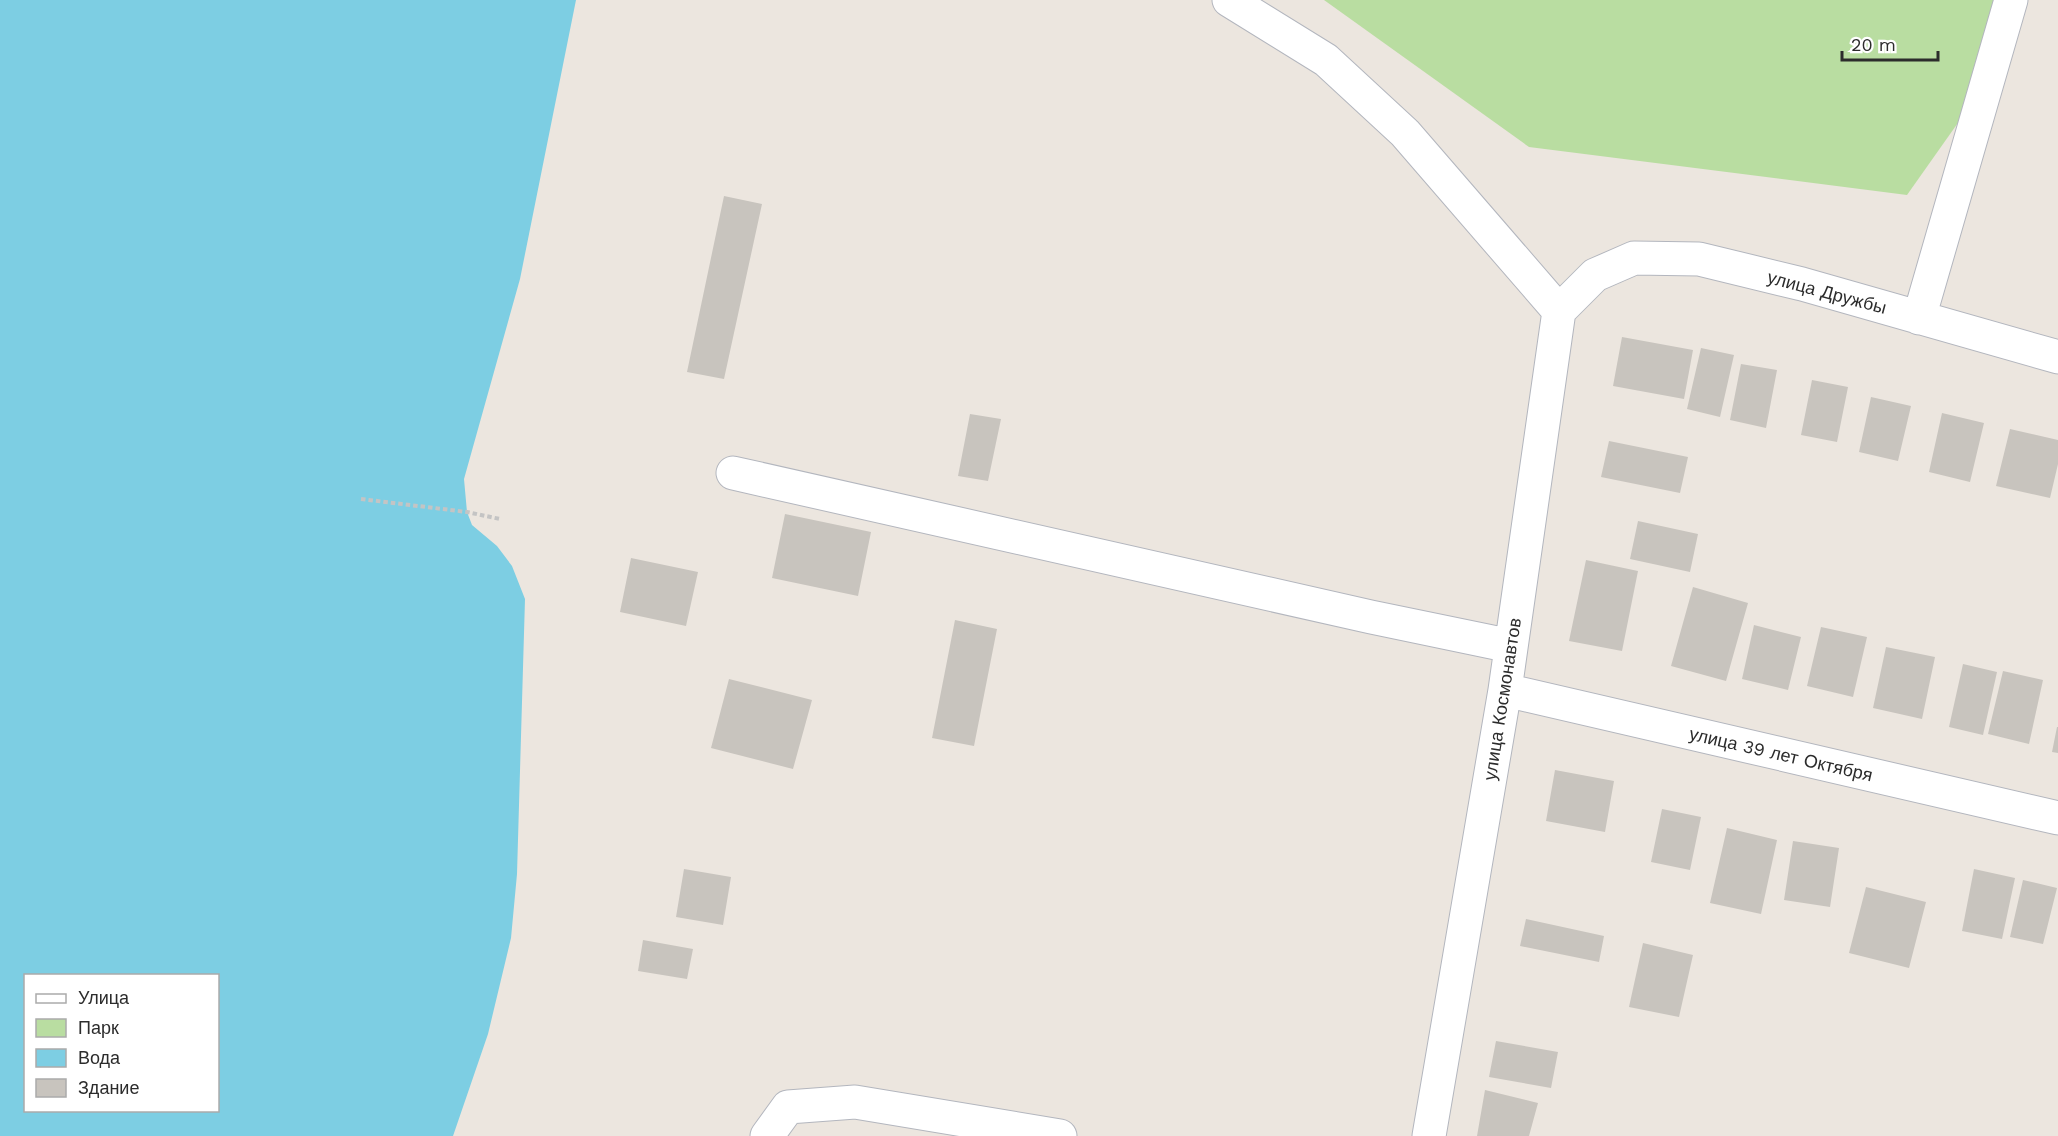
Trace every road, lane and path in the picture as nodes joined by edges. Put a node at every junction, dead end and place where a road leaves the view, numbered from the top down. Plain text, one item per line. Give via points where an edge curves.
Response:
1 (1229, 0) edge
2 (2011, 0) edge
3 (1559, 311) junction
4 (1919, 318) junction
5 (2058, 357) edge
6 (733, 473) dead end
7 (361, 499) dead end
8 (500, 519) dead end
9 (1511, 646) junction
10 (1505, 690) junction
11 (2058, 818) edge
12 (766, 1136) edge
13 (1060, 1136) edge
14 (1430, 1136) edge

1 - 3 street via 1326,60 1406,133
2 - 4 street
3 - 4 street, улица Дружбы via 1595,275 1634,258 1699,259
3 - 9 street, улица Космонавтов
4 - 5 street, улица Дружбы
6 - 9 street
7 - 8 path
9 - 10 street, улица Космонавтов
10 - 11 street, улица 39 лет Октября
10 - 14 street, улица Космонавтов
12 - 13 street via 788,1107 855,1102

